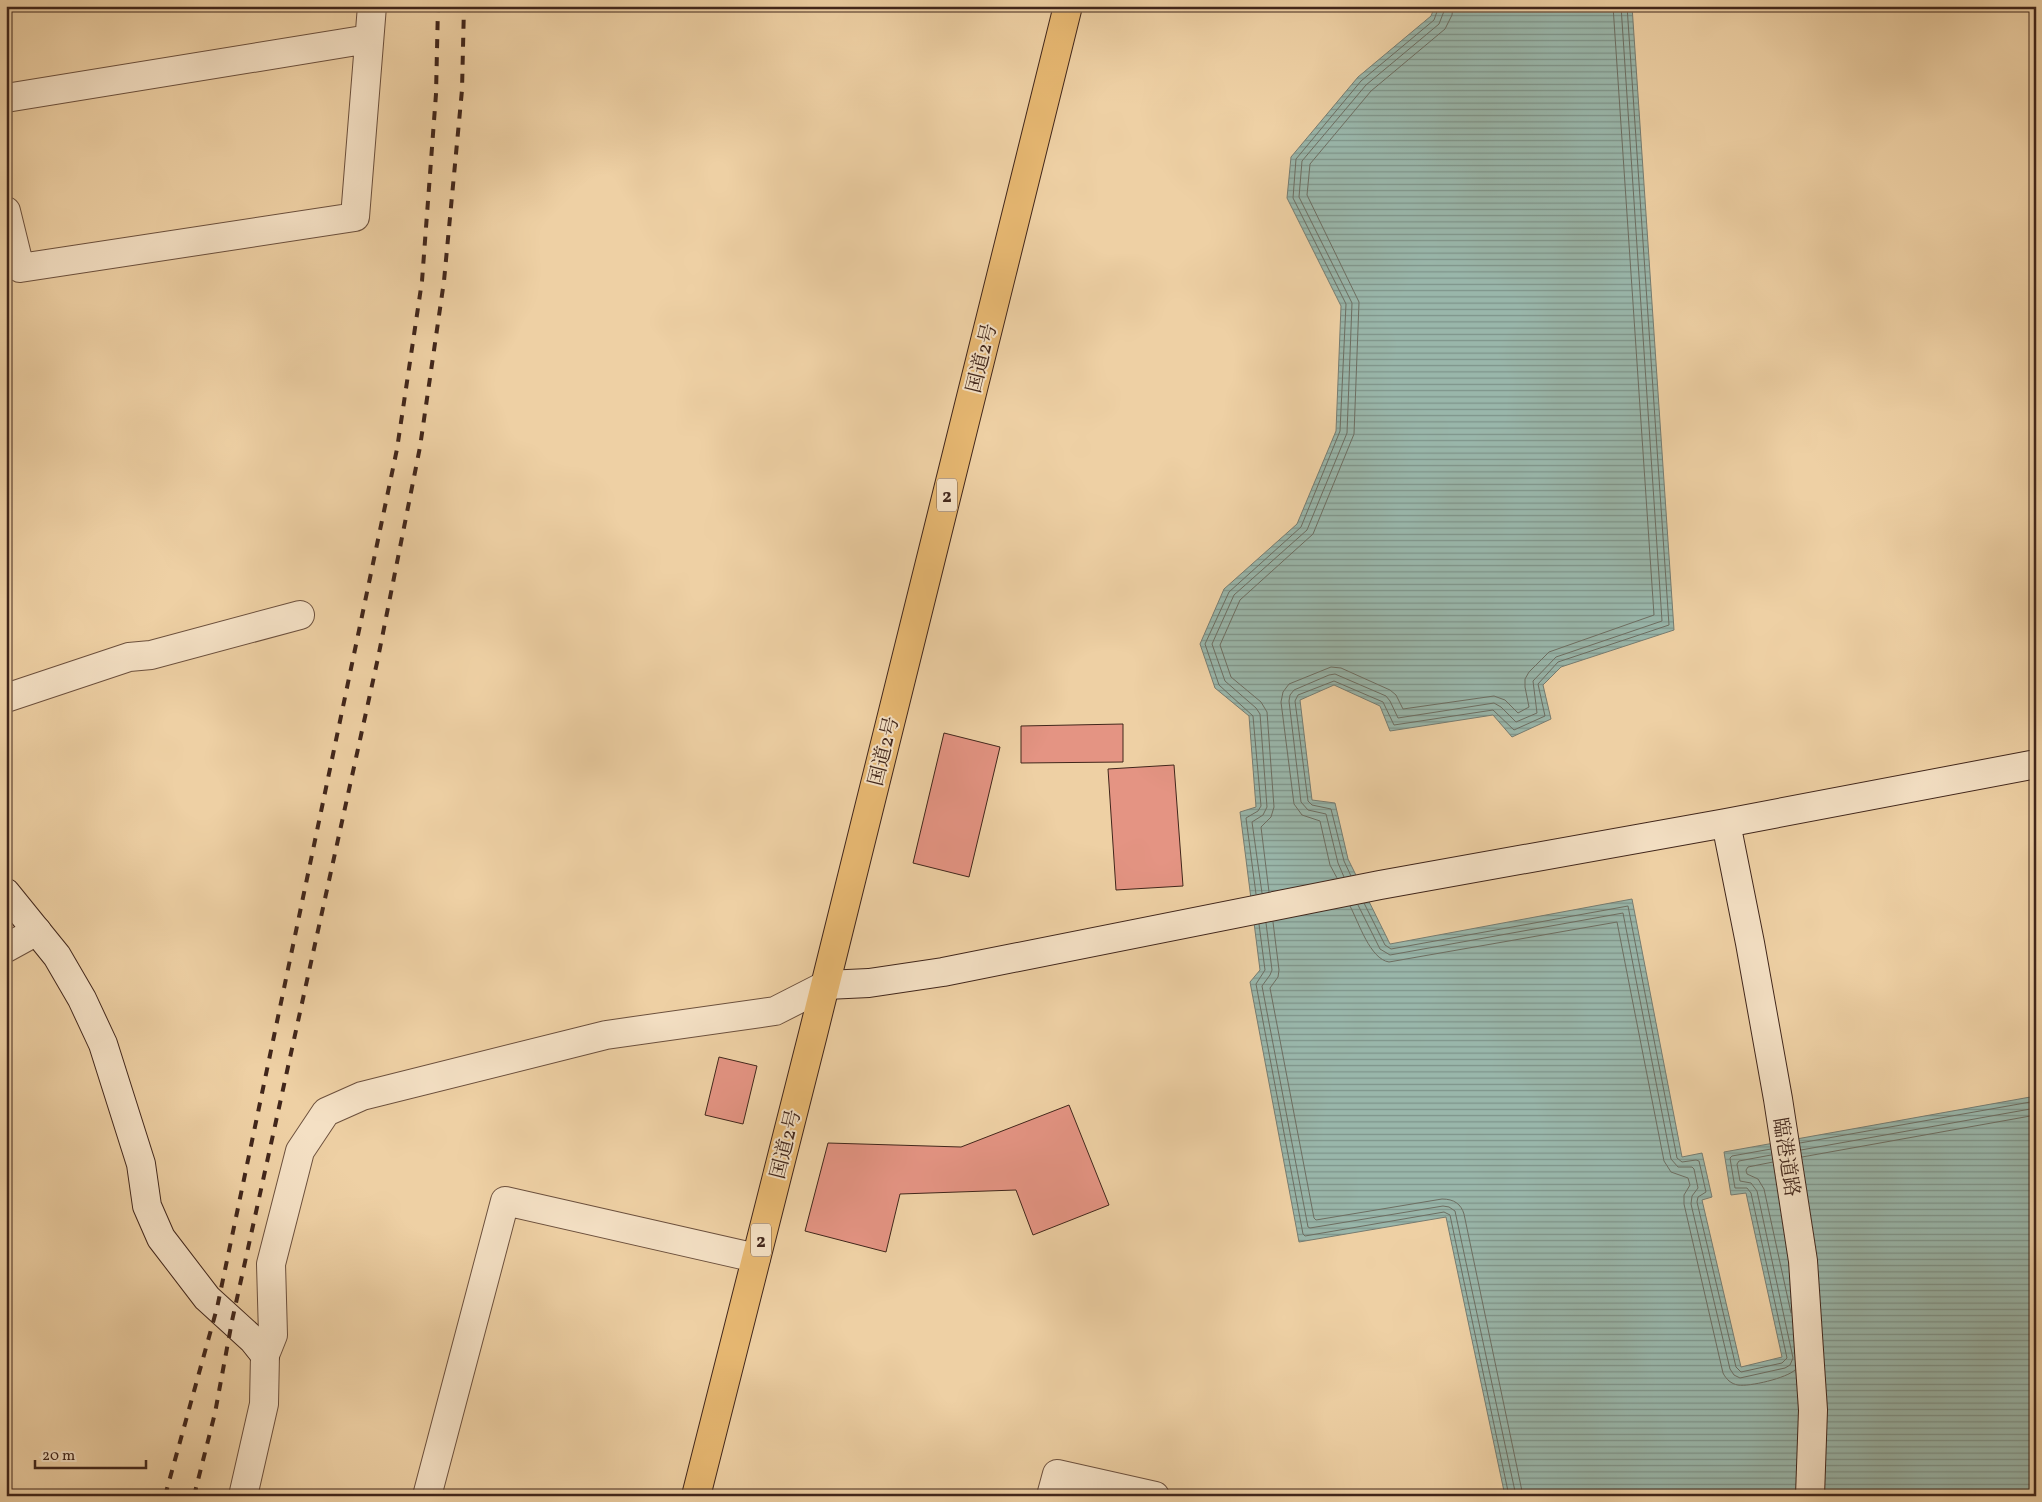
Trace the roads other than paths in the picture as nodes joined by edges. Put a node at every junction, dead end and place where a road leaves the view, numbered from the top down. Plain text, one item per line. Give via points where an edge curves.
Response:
1 (372, 6) edge
2 (1068, 6) edge
3 (369, 39) junction
4 (6, 98) edge
5 (6, 211) edge
6 (300, 615) dead end
7 (6, 698) edge
8 (2036, 764) edge
9 (1726, 823) junction
10 (6, 893) edge
11 (37, 931) junction
12 (6, 948) edge
13 (826, 985) junction
14 (756, 1258) junction
15 (264, 1355) junction
16 (243, 1496) edge
17 (427, 1496) edge
18 (696, 1496) edge
19 (1051, 1496) edge
20 (1155, 1496) edge
21 (1810, 1496) edge

1 - 3 street
2 - 13 highway, 国道2号 / 2
3 - 4 street
3 - 5 street via 355,218 20,268
6 - 7 street via 129,658
8 - 9 street
9 - 13 street via 1380,885 943,972 868,983
9 - 21 street, 臨港道路 via 1778,1099 1803,1261 1813,1410
10 - 11 street
11 - 12 street
11 - 15 street via 57,956 103,1044 142,1164 147,1206 161,1238 207,1298 253,1340
13 - 14 highway, 国道2号 / 2
13 - 15 street via 775,1011 606,1036 362,1096 326,1112 300,1151 271,1264 273,1335
14 - 17 street via 505,1201
14 - 18 highway, 国道2号 / 2
15 - 16 street via 264,1404
19 - 20 street via 1057,1474

